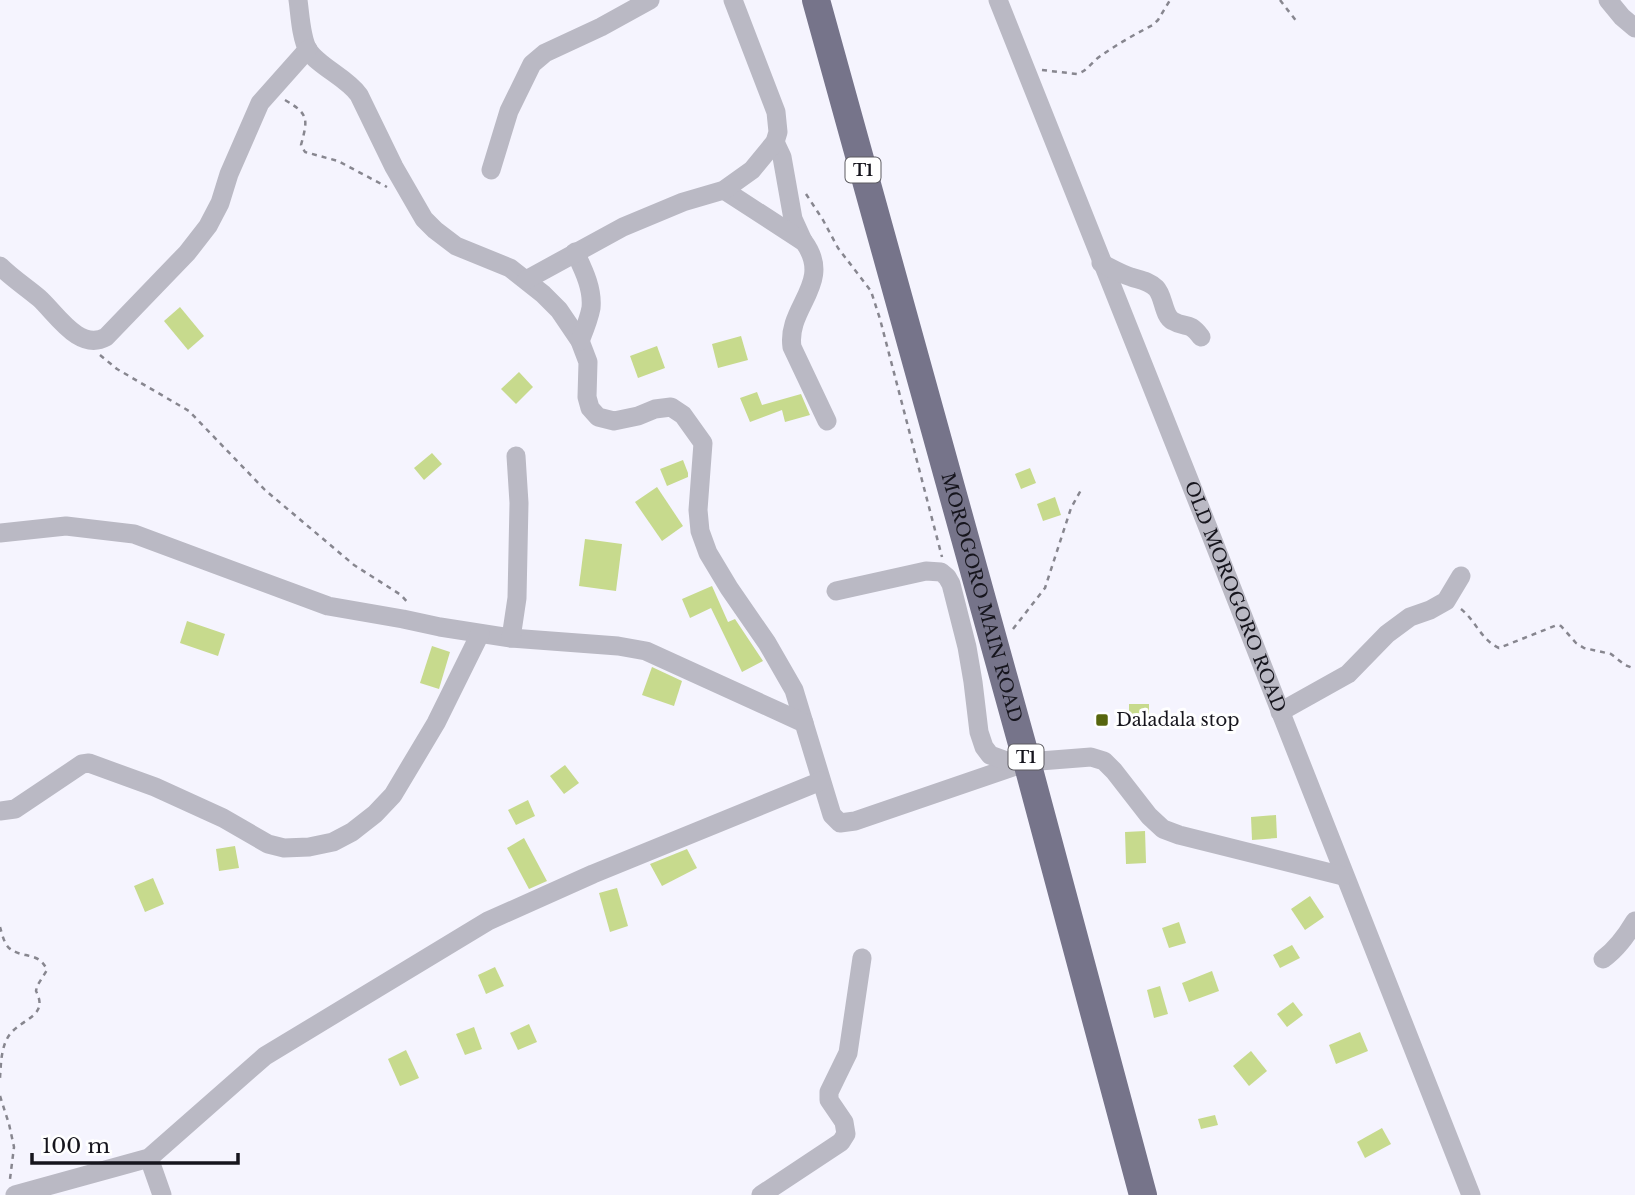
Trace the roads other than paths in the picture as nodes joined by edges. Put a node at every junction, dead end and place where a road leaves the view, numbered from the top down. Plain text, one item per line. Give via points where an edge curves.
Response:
1 (298, 0) edge
2 (650, 0) edge
3 (733, 0) edge
4 (816, 0) edge
5 (998, 0) edge
6 (1608, 0) edge
7 (1635, 28) edge
8 (308, 49) junction
9 (775, 142) junction
10 (491, 170) dead end
11 (724, 190) junction
12 (804, 242) junction
13 (575, 252) junction
14 (1101, 263) junction
15 (0, 266) edge
16 (526, 280) junction
17 (1201, 337) dead end
18 (580, 341) junction
19 (827, 421) dead end
20 (516, 456) dead end
21 (0, 533) edge
22 (1461, 576) dead end
23 (836, 591) dead end
24 (480, 634) junction
25 (511, 638) junction
26 (1280, 712) junction
27 (804, 723) junction
28 (1023, 764) junction
29 (821, 781) junction
30 (0, 811) edge
31 (1343, 876) junction
32 (1635, 921) edge
33 (862, 958) dead end
34 (1603, 959) dead end
35 (149, 1158) junction
36 (12, 1189) edge
37 (162, 1195) edge
38 (761, 1195) edge
39 (1143, 1195) edge
40 (1471, 1195) edge

1 - 8 street
2 - 10 street via 532,64 509,111
3 - 9 street via 776,112
4 - 28 highway, MOROGORO MAIN ROAD / T1 via 999,661
5 - 14 street, OLD MOROGORO ROAD
6 - 7 street
8 - 15 street via 260,103 208,226 106,337 91,341 79,336
8 - 16 street via 359,95 424,219 456,246 510,268
9 - 11 street via 752,170
9 - 12 street via 793,219
11 - 12 street
11 - 13 street via 663,210
12 - 19 street via 814,275 790,338
13 - 16 street
13 - 18 street via 591,298
14 - 17 street via 1156,288 1169,317 1194,328
14 - 26 street, OLD MOROGORO ROAD
16 - 18 street via 559,310
18 - 27 street via 587,362 587,397 598,417 614,421 671,407 683,415 703,443 700,531 708,553 794,690
20 - 25 street via 517,598
21 - 24 street via 66,526 134,534 328,606
22 - 26 street via 1446,601 1410,617 1348,674
23 - 28 street via 926,571 941,572 947,578 964,634 984,747 990,755
24 - 25 street
24 - 30 street via 436,723 393,795 375,814 333,842 284,848 268,844 189,802 89,763 15,809
25 - 27 street via 646,651
26 - 31 street, OLD MOROGORO ROAD
27 - 29 street
28 - 29 street via 840,823 832,815
28 - 31 street via 1091,757 1104,761 1163,829
28 - 39 highway, MOROGORO MAIN ROAD / T1
29 - 35 street via 488,921 265,1056
31 - 40 street, OLD MOROGORO ROAD
32 - 34 street
33 - 38 street via 848,1053 829,1093 846,1134 841,1142
35 - 36 street
35 - 37 street

